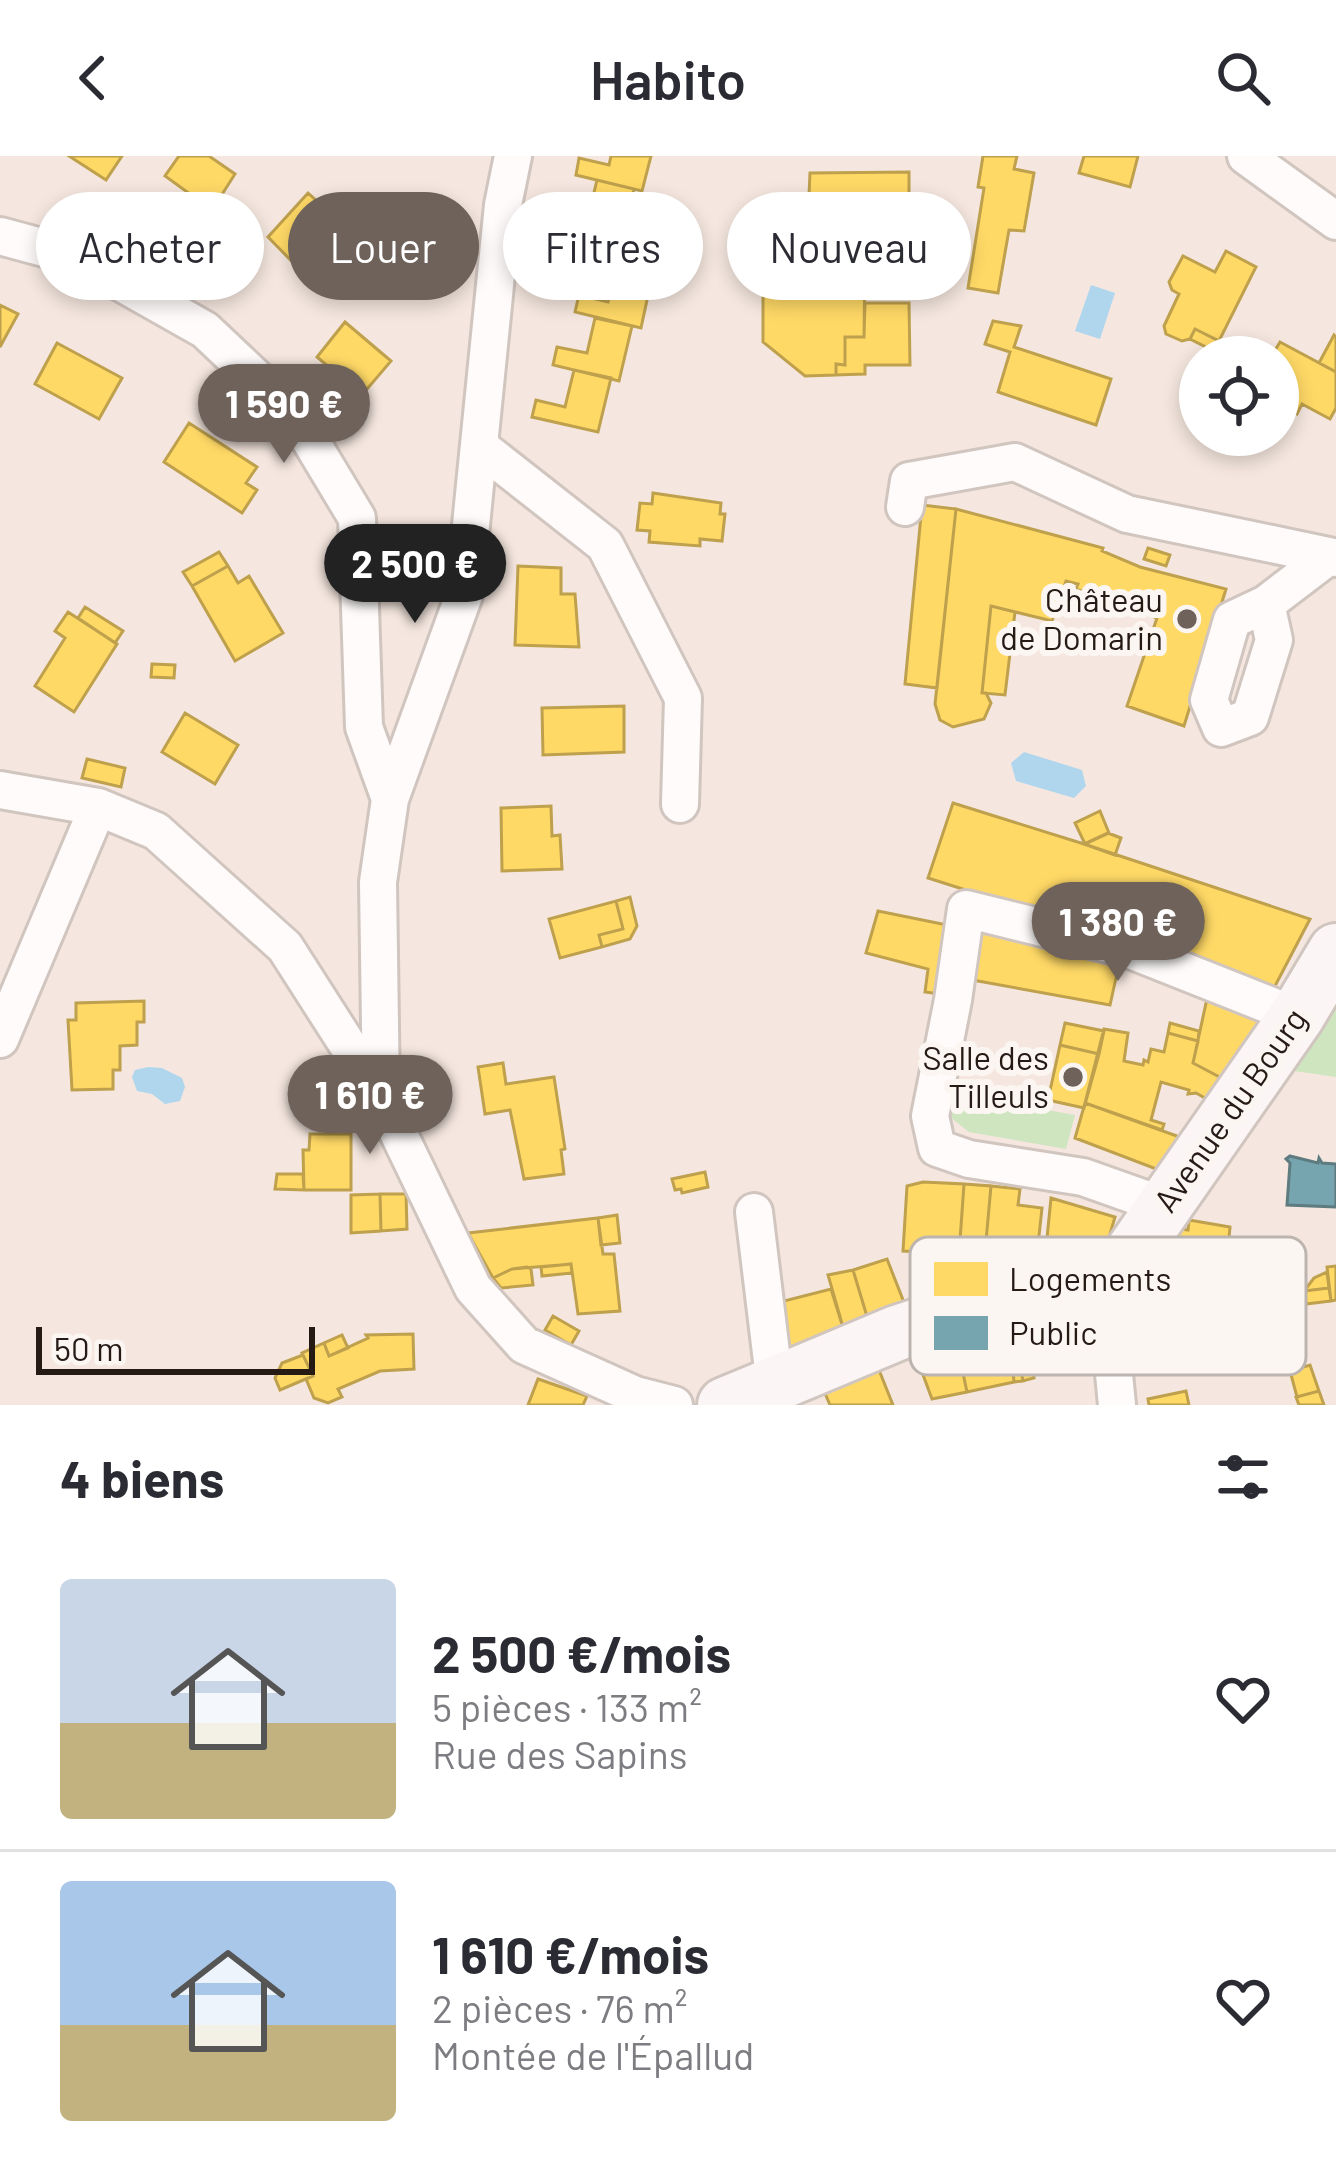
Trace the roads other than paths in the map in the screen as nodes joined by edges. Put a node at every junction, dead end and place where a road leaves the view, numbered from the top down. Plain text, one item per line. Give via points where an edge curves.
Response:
1 (513, 156) edge
2 (1246, 156) edge
3 (1336, 221) edge
4 (0, 236) edge
5 (479, 446) junction
6 (905, 507) dead end
7 (1333, 557) edge
8 (1266, 604) dead end
9 (0, 790) edge
10 (390, 799) junction
11 (680, 804) dead end
12 (98, 807) junction
13 (1336, 951) edge
14 (1298, 1016) junction
15 (0, 1039) edge
16 (381, 1097) junction
17 (1162, 1205) junction
18 (754, 1212) dead end
19 (1141, 1237) edge
20 (910, 1329) edge
21 (1114, 1375) edge
22 (776, 1386) junction
23 (674, 1405) edge
24 (725, 1405) edge
25 (1117, 1405) edge

1 - 5 street
2 - 3 street
4 - 10 street via 74,256 206,330 295,415 357,518 364,728
5 - 10 street via 464,595
5 - 11 street via 604,545 683,698
6 - 7 street via 909,481 1015,462 1127,514
7 - 8 street
9 - 12 street
10 - 16 street via 378,881
12 - 15 street
12 - 16 street via 156,831 285,946
13 - 14 street, Avenue du Bourg
14 - 17 street, Avenue du Bourg
14 - 17 street via 1128,949 966,909 930,1116 937,1148 1083,1178
16 - 23 street via 473,1288 524,1345
17 - 19 street, Avenue du Bourg
18 - 22 street
20 - 22 street
21 - 25 street
22 - 24 street

